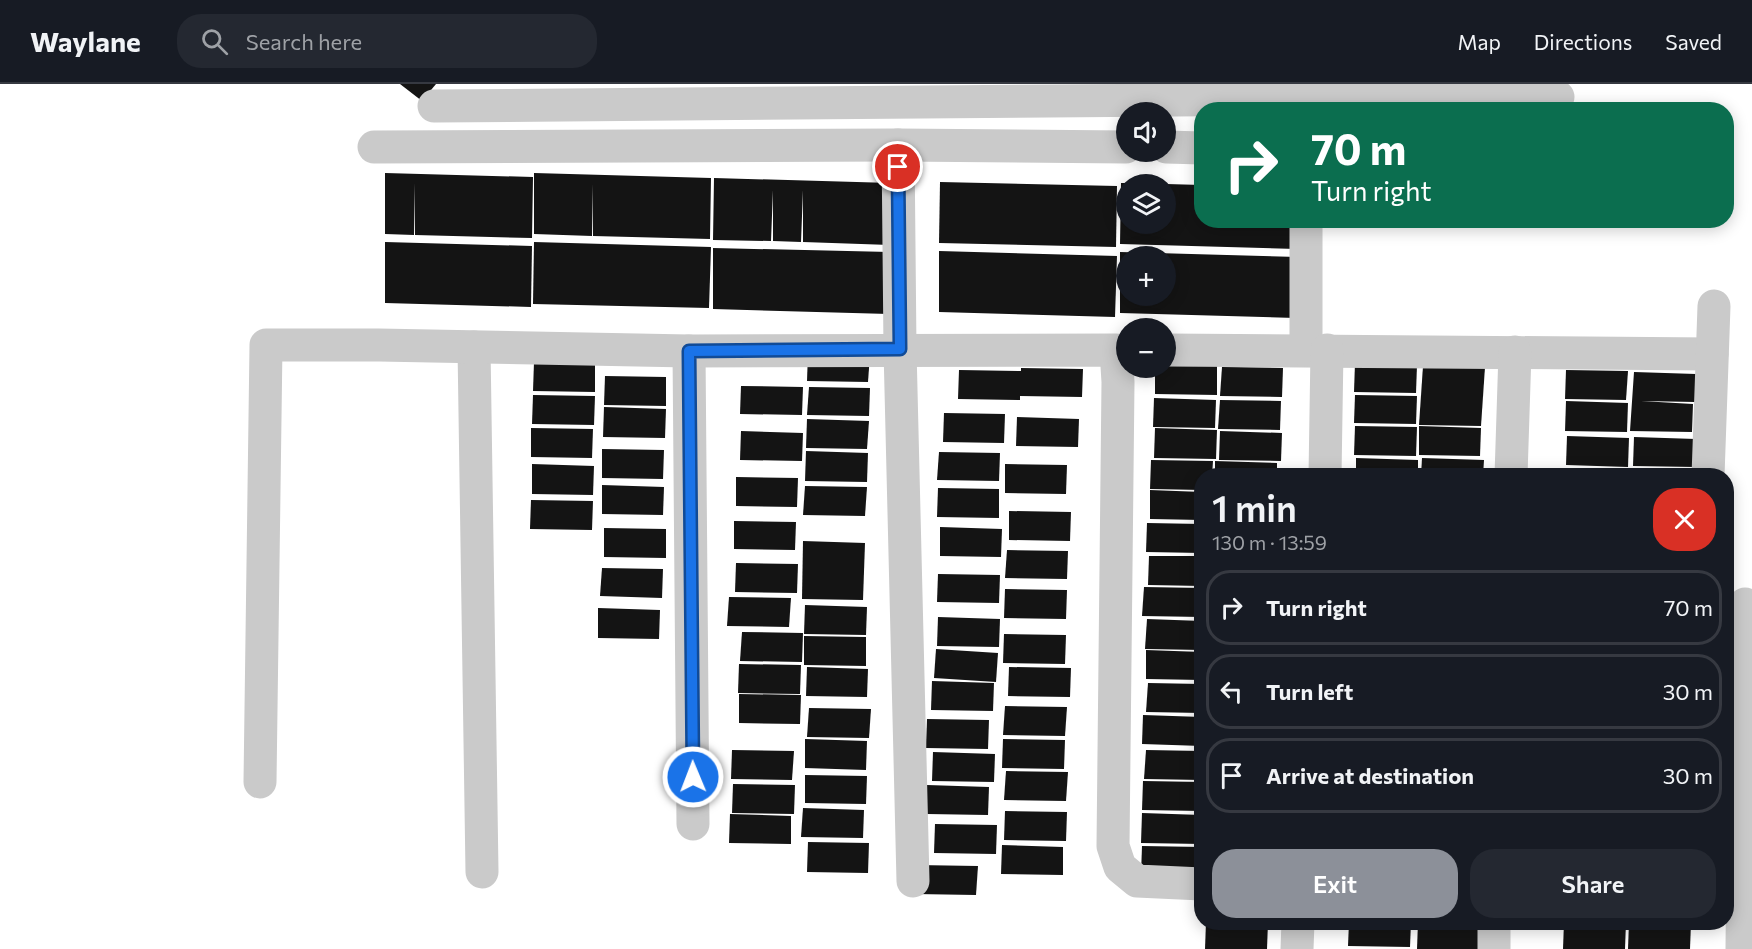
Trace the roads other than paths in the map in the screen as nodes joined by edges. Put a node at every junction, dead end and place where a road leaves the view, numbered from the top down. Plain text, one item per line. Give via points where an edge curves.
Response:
1 (454, 84) edge
2 (1307, 97) edge
3 (1558, 97) dead end
4 (898, 145) junction
5 (375, 147) dead end
6 (1116, 147) edge
7 (1176, 147) edge
8 (1194, 148) edge
9 (1307, 228) edge
10 (1714, 306) dead end
11 (474, 347) junction
12 (900, 349) junction
13 (1116, 350) edge
14 (1176, 350) edge
15 (1317, 350) junction
16 (689, 351) junction
17 (1515, 352) junction
18 (1712, 354) junction
19 (1118, 378) edge
20 (1324, 468) edge
21 (1511, 468) edge
22 (1708, 468) edge
23 (1745, 604) dead end
24 (260, 782) dead end
25 (693, 824) dead end
26 (482, 872) dead end
27 (912, 881) dead end
28 (1194, 884) edge
29 (1740, 906) edge
30 (1298, 930) edge
31 (1494, 930) edge
32 (1297, 949) edge
33 (1494, 949) edge
34 (1742, 949) edge

1 - 2 street via 434,106
2 - 3 street
4 - 5 street
4 - 6 street
4 - 12 street
7 - 8 street
9 - 15 street
10 - 18 street
11 - 16 street
11 - 24 street via 266,345
11 - 26 street
12 - 13 street
12 - 16 street
12 - 27 street
14 - 15 street
15 - 17 street
15 - 20 street
16 - 25 street
17 - 18 street
17 - 21 street
18 - 22 street
19 - 28 street via 1113,846 1120,867 1137,881
23 - 29 street
29 - 34 street
30 - 32 street
31 - 33 street

